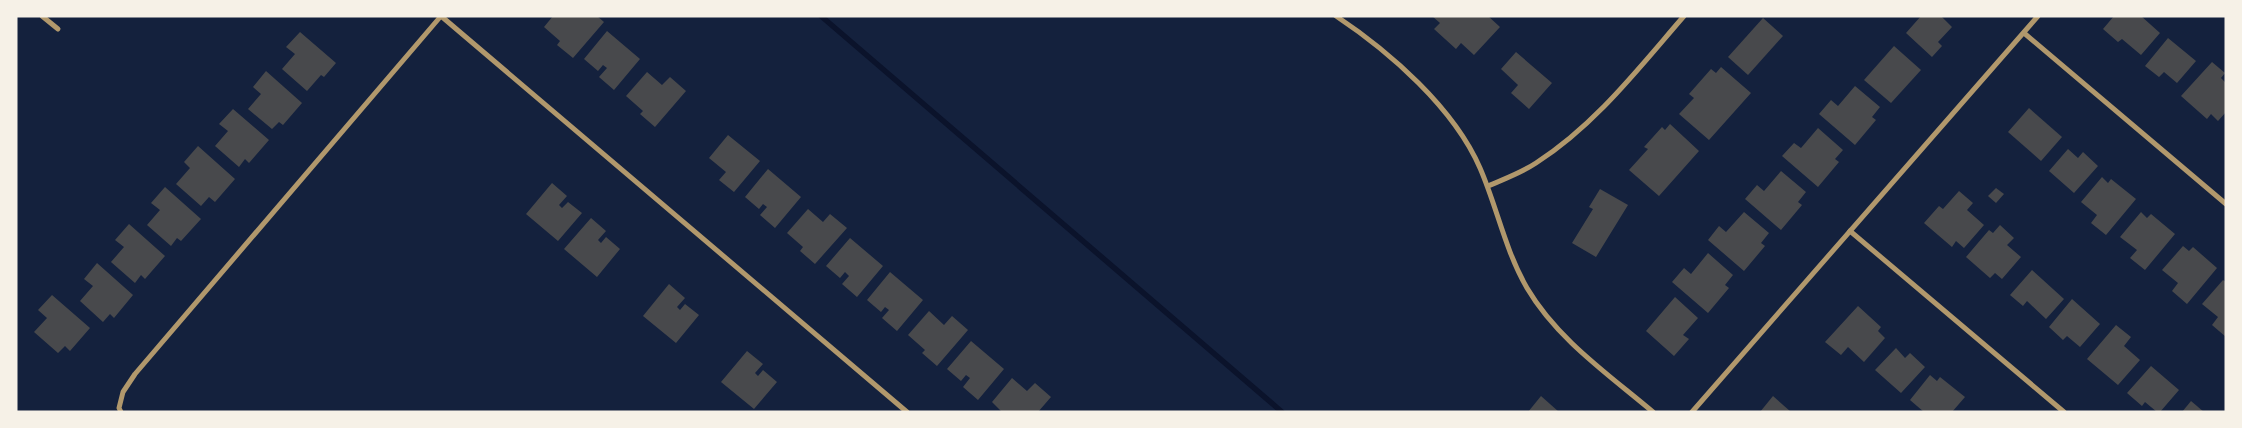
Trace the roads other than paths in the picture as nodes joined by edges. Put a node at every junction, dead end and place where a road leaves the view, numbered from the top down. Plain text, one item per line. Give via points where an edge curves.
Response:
1 (42, 16) edge
2 (441, 16) edge
3 (1336, 16) edge
4 (1684, 16) edge
5 (2038, 16) edge
6 (58, 29) dead end
7 (2024, 33) junction
8 (1488, 186) junction
9 (2226, 204) edge
10 (1850, 231) junction
11 (120, 410) edge
12 (906, 412) edge
13 (1653, 412) edge
14 (1692, 412) edge
15 (2064, 412) edge

1 - 6 street
2 - 11 street via 135,374 123,392
2 - 12 street
3 - 8 street via 1360,32 1436,101 1468,145
4 - 8 street via 1587,124 1535,164
5 - 7 street
7 - 9 street
7 - 10 street
8 - 13 street via 1505,238 1527,288 1545,314 1565,337
10 - 14 street
10 - 15 street

